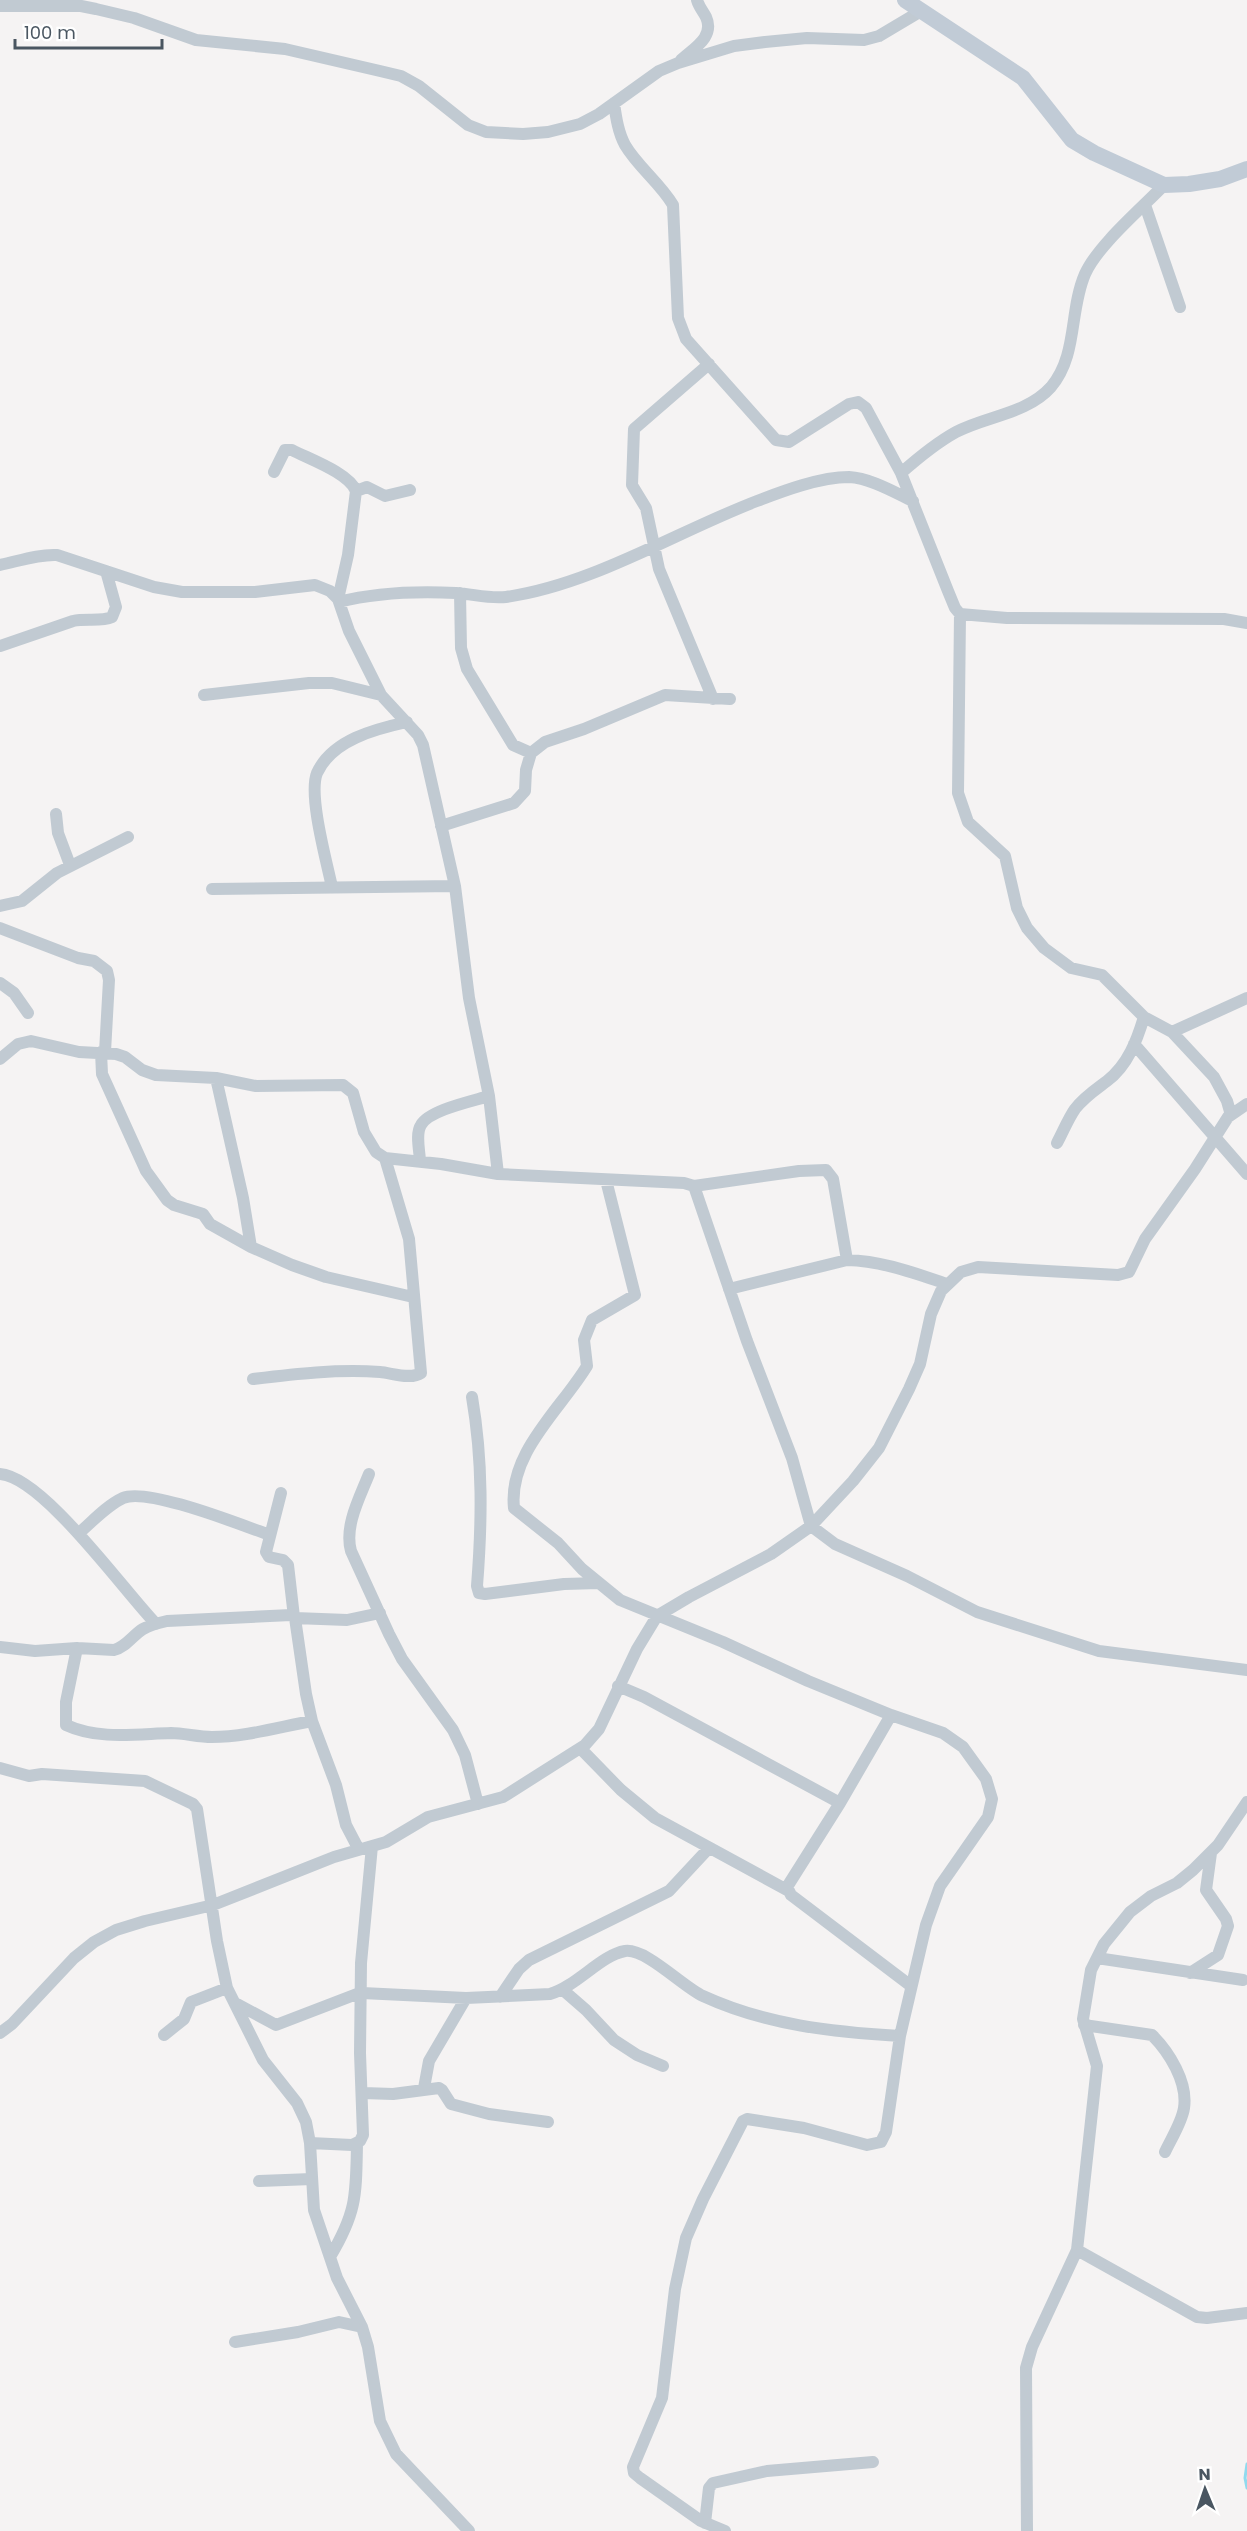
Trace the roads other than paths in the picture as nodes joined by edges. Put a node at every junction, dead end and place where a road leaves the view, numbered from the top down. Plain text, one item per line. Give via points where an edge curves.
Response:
1 (698, 0) edge
2 (905, 0) edge
3 (0, 6) edge
4 (921, 11) junction
5 (678, 63) junction
6 (614, 103) junction
7 (1247, 170) edge
8 (1164, 185) junction
9 (1145, 205) junction
10 (1180, 307) dead end
11 (709, 364) junction
12 (274, 472) dead end
13 (901, 473) junction
14 (356, 490) junction
15 (410, 490) dead end
16 (913, 501) junction
17 (653, 546) junction
18 (0, 565) edge
19 (106, 572) junction
20 (460, 593) junction
21 (338, 601) junction
22 (960, 614) junction
23 (1247, 623) edge
24 (0, 646) edge
25 (381, 695) junction
26 (204, 696) dead end
27 (713, 699) junction
28 (729, 699) dead end
29 (407, 722) junction
30 (531, 753) junction
31 (56, 814) dead end
32 (441, 826) junction
33 (128, 837) dead end
34 (70, 865) junction
35 (455, 886) junction
36 (332, 887) junction
37 (212, 889) dead end
38 (0, 906) edge
39 (0, 928) edge
40 (0, 983) edge
41 (1247, 998) edge
42 (28, 1013) dead end
43 (1144, 1017) junction
44 (1172, 1032) junction
45 (1134, 1044) junction
46 (103, 1052) junction
47 (0, 1059) edge
48 (216, 1078) junction
49 (489, 1096) junction
50 (1247, 1104) edge
51 (1231, 1115) junction
52 (1215, 1137) junction
53 (1057, 1143) dead end
54 (385, 1158) junction
55 (420, 1162) junction
56 (498, 1174) junction
57 (1247, 1174) edge
58 (606, 1180) junction
59 (694, 1186) junction
60 (251, 1247) junction
61 (847, 1260) junction
62 (947, 1284) junction
63 (729, 1289) junction
64 (413, 1297) junction
65 (253, 1379) dead end
66 (472, 1397) dead end
67 (0, 1474) edge
68 (369, 1474) dead end
69 (281, 1493) dead end
70 (811, 1526) junction
71 (79, 1533) junction
72 (270, 1535) junction
73 (598, 1583) junction
74 (380, 1613) junction
75 (657, 1616) junction
76 (295, 1617) junction
77 (156, 1624) junction
78 (0, 1647) edge
79 (77, 1648) junction
80 (1247, 1670) edge
81 (618, 1686) junction
82 (891, 1715) junction
83 (312, 1721) junction
84 (581, 1749) junction
85 (0, 1768) edge
86 (1247, 1802) edge
87 (840, 1803) junction
88 (478, 1804) junction
89 (372, 1846) junction
90 (358, 1848) junction
91 (709, 1848) junction
92 (1211, 1852) junction
93 (788, 1890) junction
94 (213, 1905) junction
95 (1097, 1958) junction
96 (1190, 1973) junction
97 (1243, 1980) dead end
98 (911, 1986) junction
99 (227, 1988) junction
100 (563, 1990) junction
101 (362, 1993) junction
102 (500, 1997) junction
103 (466, 1998) junction
104 (236, 2003) junction
105 (1084, 2025) junction
106 (0, 2033) edge
107 (164, 2035) dead end
108 (900, 2036) junction
109 (663, 2066) dead end
110 (424, 2088) junction
111 (363, 2093) junction
112 (548, 2122) dead end
113 (310, 2143) junction
114 (357, 2144) junction
115 (1165, 2152) dead end
116 (312, 2179) junction
117 (259, 2181) dead end
118 (1077, 2250) junction
119 (330, 2257) junction
120 (1247, 2313) edge
121 (362, 2328) junction
122 (235, 2342) dead end
123 (873, 2462) dead end
124 (701, 2525) edge
125 (468, 2531) edge
126 (725, 2531) edge
127 (1027, 2531) edge

1 - 5 street via 708,31
2 - 4 street
3 - 6 street via 81,6 134,18 196,40 285,49 400,76 468,125 486,132 548,132 580,124
4 - 5 street via 879,36 864,40 807,38 765,42 734,46
4 - 8 street via 1023,78 1072,140
5 - 6 street via 659,71
6 - 11 street via 625,144 673,206 678,318 686,339
7 - 8 street via 1189,184
8 - 9 street
9 - 10 street
9 - 13 street via 1098,253 1085,275 1064,368 1050,388 1026,406 958,431
11 - 13 street via 757,420 783,443 858,402 866,408
11 - 17 street via 634,429 632,485 646,508
12 - 14 street via 281,454 292,450 345,477
13 - 16 street
14 - 15 street via 367,487 385,496
14 - 21 street
16 - 17 street via 862,479 836,479 787,490
16 - 22 street
17 - 20 street via 553,587 505,597
17 - 27 street
18 - 19 street via 42,554 57,555
19 - 21 street via 182,592 255,592 315,585 330,591
19 - 24 street via 116,607 112,617 73,621
20 - 21 street via 390,593
20 - 30 street via 461,648 467,669 513,745
21 - 25 street
22 - 23 street via 1007,618 1224,619
22 - 43 street via 958,793 962,810 968,822 1005,856 1017,908 1044,948 1071,968 1102,975
25 - 26 street via 332,683 309,683
25 - 29 street
27 - 28 street
27 - 30 street via 664,695 545,742
29 - 32 street via 423,745
29 - 36 street via 351,740 317,774 315,791 322,846
30 - 32 street via 522,797
31 - 34 street via 58,833
32 - 35 street
33 - 34 street
34 - 38 street via 22,900
35 - 36 street
35 - 49 street via 469,998
36 - 37 street
39 - 46 street via 94,961 107,971
40 - 42 street via 14,993
41 - 44 street
43 - 44 street
43 - 45 street
44 - 51 street via 1214,1077
45 - 52 street
45 - 53 street via 1124,1065 1075,1110
46 - 47 street via 71,1051 31,1041 18,1044
46 - 48 street via 125,1057 156,1075
46 - 60 street via 102,1074 107,1087 146,1172 159,1191 174,1205 203,1214 210,1224
48 - 54 street via 256,1086 317,1084 349,1088 364,1132 376,1152
48 - 60 street
49 - 55 street via 431,1115 421,1124
49 - 56 street
50 - 51 street
51 - 52 street
52 - 57 street
52 - 62 street via 1145,1239 1129,1272 1118,1275 978,1267 961,1272
54 - 55 street
54 - 64 street via 409,1239
55 - 56 street
56 - 58 street
58 - 59 street
58 - 73 street via 634,1295 592,1320 584,1340 587,1366 529,1449 521,1467 514,1505
59 - 61 street via 826,1170 833,1181
59 - 63 street
60 - 64 street via 326,1277
61 - 62 street via 898,1267
61 - 63 street
62 - 70 street via 932,1314 913,1381 879,1448
63 - 70 street via 792,1458
64 - 65 street via 421,1369 418,1375 312,1372
66 - 73 street via 481,1460 479,1593
67 - 71 street via 28,1486
68 - 74 street via 348,1540
69 - 72 street
70 - 75 street via 771,1554
70 - 80 street via 836,1544 976,1612 1099,1651
71 - 72 street via 113,1505 135,1496 170,1502
71 - 77 street
72 - 76 street via 267,1555 288,1565
73 - 75 street via 620,1600
74 - 76 street via 347,1620
74 - 88 street via 402,1659 453,1730 465,1755
75 - 81 street
75 - 82 street
76 - 77 street via 223,1617
76 - 83 street
77 - 79 street via 141,1630 120,1648
78 - 79 street via 35,1651
79 - 83 street via 65,1712 66,1725 79,1731 212,1737
81 - 84 street via 599,1729
81 - 87 street
82 - 87 street
82 - 98 street via 943,1733 963,1747 986,1779 992,1799 988,1817 940,1886
83 - 90 street via 346,1825
84 - 88 street via 522,1787
84 - 91 street via 655,1818
85 - 94 street via 29,1776 145,1780 193,1804 199,1817
86 - 92 street
87 - 93 street via 788,1882
88 - 89 street via 428,1817
89 - 90 street
89 - 101 street via 363,1924
90 - 94 street
91 - 93 street
91 - 102 street via 669,1890 529,1960
92 - 95 street via 1177,1883 1130,1912 1112,1931
92 - 96 street via 1206,1890 1228,1926 1218,1955
93 - 98 street
94 - 99 street
94 - 106 street via 116,1930 94,1942
95 - 96 street
95 - 105 street via 1091,1970
96 - 97 street
98 - 108 street
99 - 104 street
99 - 107 street via 191,2002 184,2019
100 - 102 street via 537,1996
100 - 108 street via 626,1950 641,1953 688,1988 738,2012 847,2033
100 - 109 street via 614,2040
101 - 103 street
101 - 104 street via 276,2025
101 - 111 street
102 - 103 street
103 - 110 street via 429,2061
104 - 113 street via 263,2060 303,2113
105 - 115 street via 1152,2035 1176,2067 1184,2109
105 - 118 street via 1097,2066
108 - 124 street via 886,2132 881,2142 867,2145 804,2128 747,2119 690,2228 675,2289 662,2398 633,2467 634,2473
110 - 111 street via 393,2094
110 - 112 street via 442,2090 451,2104
111 - 114 street via 363,2135
113 - 114 street
113 - 116 street
114 - 119 street via 356,2198 343,2235
116 - 117 street
116 - 119 street via 314,2210
118 - 120 street via 1197,2317
118 - 127 street via 1026,2368
119 - 121 street
121 - 122 street via 339,2322
121 - 125 street via 380,2421 387,2438 396,2454
123 - 124 street via 767,2472 713,2483
124 - 126 street

